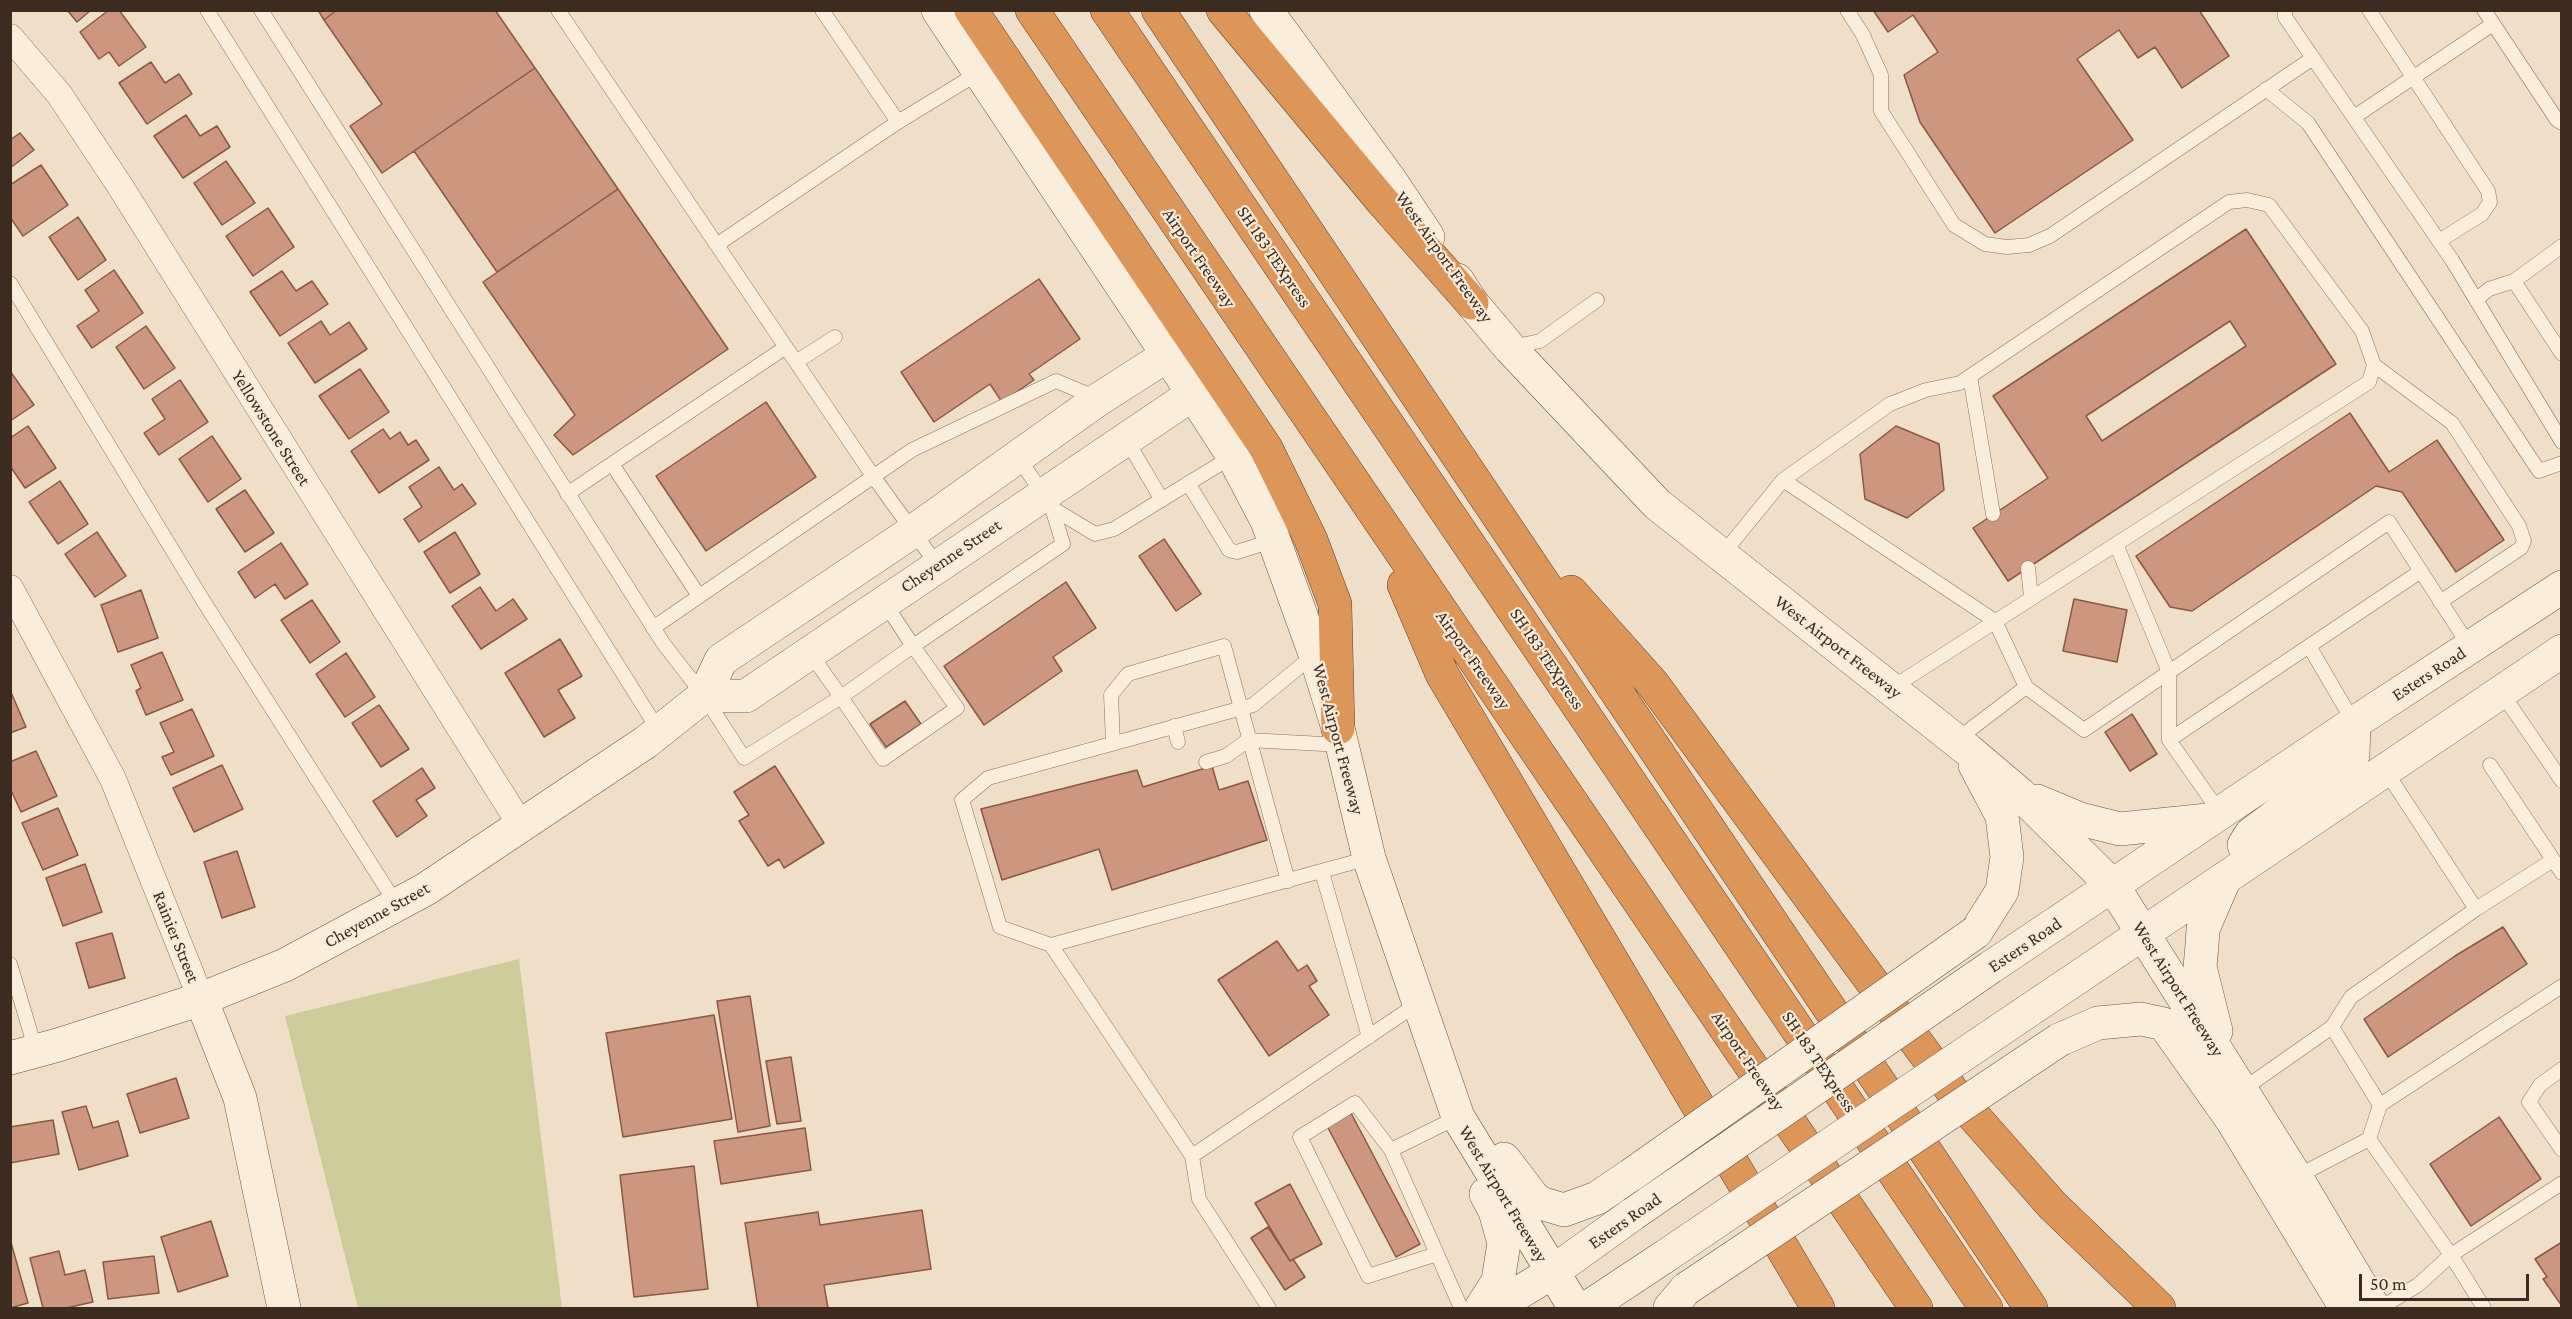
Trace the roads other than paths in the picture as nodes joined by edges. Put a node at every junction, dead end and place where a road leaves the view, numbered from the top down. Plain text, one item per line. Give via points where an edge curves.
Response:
1 (207, 10) edge
2 (261, 10) edge
3 (558, 10) edge
4 (822, 10) edge
5 (938, 10) edge
6 (971, 10) edge
7 (1032, 10) edge
8 (1083, 10) edge
9 (1107, 10) edge
10 (1158, 10) edge
11 (1223, 10) edge
12 (1266, 10) edge
13 (1847, 10) edge
14 (2285, 10) edge
15 (2368, 10) edge
16 (2484, 10) edge
17 (2493, 24) junction
18 (10, 37) edge
19 (2313, 58) junction
20 (980, 72) junction
21 (2413, 78) junction
22 (2266, 89) junction
23 (2354, 117) junction
24 (898, 122) junction
25 (2562, 123) edge
26 (2439, 241) junction
27 (718, 244) junction
28 (2562, 246) edge
29 (2514, 280) junction
30 (10, 283) edge
31 (1597, 300) dead end
32 (2476, 300) junction
33 (1472, 303) junction
34 (835, 337) dead end
35 (786, 347) junction
36 (1510, 348) junction
37 (1168, 354) junction
38 (2562, 354) edge
39 (796, 362) junction
40 (2374, 364) junction
41 (1970, 376) junction
42 (1192, 393) junction
43 (1099, 399) junction
44 (1125, 438) junction
45 (2562, 442) edge
46 (1017, 455) junction
47 (1233, 456) junction
48 (2562, 463) edge
49 (612, 464) junction
50 (873, 476) junction
51 (1783, 480) junction
52 (1188, 483) junction
53 (567, 494) junction
54 (1488, 499) junction
55 (1162, 500) junction
56 (1047, 501) junction
57 (1993, 514) dead end
58 (1378, 522) junction
59 (912, 532) junction
60 (1275, 540) junction
61 (2115, 544) junction
62 (1722, 555) junction
63 (938, 566) junction
64 (2028, 568) dead end
65 (2421, 571) junction
66 (2562, 587) edge
67 (10, 588) edge
68 (699, 597) junction
69 (2031, 597) junction
70 (884, 602) junction
71 (2440, 602) junction
72 (1995, 621) junction
73 (653, 628) junction
74 (2562, 633) edge
75 (913, 646) junction
76 (2309, 646) junction
77 (2470, 647) junction
78 (2562, 651) edge
79 (810, 653) junction
80 (1316, 654) junction
81 (2533, 670) junction
82 (2169, 672) junction
83 (2026, 687) junction
84 (1890, 689) junction
85 (2501, 692) junction
86 (704, 696) junction
87 (841, 697) junction
88 (1239, 708) junction
89 (2354, 723) junction
90 (1174, 726) junction
91 (659, 731) junction
92 (1340, 736) junction
93 (1248, 740) junction
94 (2169, 740) junction
95 (1178, 742) dead end
96 (1113, 743) junction
97 (1961, 745) junction
98 (1206, 762) dead end
99 (2490, 765) dead end
100 (2385, 770) junction
101 (2562, 781) edge
102 (2020, 794) junction
103 (2217, 817) junction
104 (522, 827) junction
105 (1369, 858) junction
106 (2553, 860) junction
107 (1322, 872) junction
108 (2234, 872) junction
109 (2562, 873) edge
110 (1288, 881) junction
111 (2113, 886) junction
112 (398, 905) junction
113 (2476, 909) junction
114 (2144, 934) junction
115 (1051, 945) junction
116 (10, 964) edge
117 (2562, 986) edge
118 (201, 999) junction
119 (1417, 1004) junction
120 (2332, 1027) junction
121 (1369, 1037) junction
122 (23, 1054) edge
123 (2562, 1069) edge
124 (2234, 1079) junction
125 (2380, 1105) junction
126 (1458, 1118) junction
127 (2369, 1139) junction
128 (1391, 1150) junction
129 (2562, 1150) edge
130 (1192, 1156) junction
131 (2296, 1177) junction
132 (2562, 1183) edge
133 (1437, 1254) junction
134 (2451, 1255) junction
135 (1551, 1273) junction
136 (1678, 1299) edge
137 (284, 1308) edge
138 (1269, 1308) edge
139 (1461, 1308) edge
140 (1481, 1308) edge
141 (1494, 1308) edge
142 (1575, 1308) edge
143 (1587, 1308) edge
144 (1818, 1308) edge
145 (1916, 1308) edge
146 (1960, 1308) edge
147 (1986, 1308) edge
148 (2031, 1308) edge
149 (2159, 1308) edge
150 (2346, 1308) edge
151 (2374, 1308) edge
152 (2380, 1308) edge
153 (2484, 1308) edge

1 - 91 lane
2 - 53 lane
3 - 27 lane
4 - 24 lane
5 - 20 main road, West Airport Freeway
6 - 92 highway via 1266,448 1311,540 1335,604
7 - 58 highway, Airport Freeway
8 - 146 highway, SH 183 TEXpress
9 - 147 highway, SH 183 TEXpress
10 - 54 highway
11 - 33 highway
12 - 33 main road, West Airport Freeway via 1390,180
13 - 22 lane via 1881,75 1881,111 1954,225 1985,244 2029,245 2050,236
14 - 19 lane via 2285,17
15 - 21 lane
16 - 17 lane
17 - 21 lane
17 - 25 lane
18 - 104 street, Yellowstone Street via 59,94 120,186
19 - 22 lane
19 - 23 lane
20 - 24 lane
20 - 37 main road, West Airport Freeway
21 - 23 lane
21 - 26 lane via 2488,191 2490,202 2482,214
22 - 48 lane via 2308,123 2539,471
23 - 26 lane
24 - 27 lane
26 - 32 lane
27 - 35 lane
28 - 29 lane
29 - 32 lane
29 - 38 lane
30 - 112 lane via 204,602
31 - 36 lane via 1540,341
32 - 45 lane
33 - 36 main road, West Airport Freeway
34 - 39 lane
35 - 39 lane
35 - 49 lane
36 - 62 main road, West Airport Freeway via 1657,504
37 - 42 main road, West Airport Freeway
37 - 43 main road, Cheyenne Street
39 - 50 lane
40 - 41 lane via 2362,331 2282,221 2269,205 2247,200 2229,202
40 - 61 lane via 2369,382
40 - 71 lane via 2452,423 2519,526 2524,541 2521,548
41 - 51 lane via 1960,383 1926,390 1890,404
41 - 57 lane
42 - 44 main road, Cheyenne Street
42 - 47 main road, West Airport Freeway
43 - 46 main road, Cheyenne Street
43 - 50 lane via 1056,381 912,450
44 - 55 lane
44 - 56 main road, Cheyenne Street
46 - 56 lane
46 - 59 main road, Cheyenne Street
47 - 52 lane
47 - 60 main road, West Airport Freeway
49 - 53 lane
49 - 68 lane
50 - 59 lane
50 - 68 lane
51 - 62 lane
51 - 72 lane
52 - 55 lane
52 - 60 lane via 1229,550 1237,552
53 - 73 lane
54 - 148 highway
54 - 149 highway via 1653,684 1956,1096 2052,1204
55 - 56 lane via 1114,529 1095,534
56 - 63 main road, Cheyenne Street
56 - 75 lane via 1064,544
58 - 144 highway via 1442,674
58 - 145 highway, Airport Freeway
59 - 63 lane
59 - 86 main road, Cheyenne Street via 721,660
60 - 80 main road, West Airport Freeway
61 - 69 lane
61 - 82 lane
62 - 84 main road, West Airport Freeway
63 - 70 main road, Cheyenne Street
64 - 69 lane
65 - 71 lane
65 - 76 lane
65 - 82 lane via 2389,522
66 - 77 main road, Esters Road
67 - 118 street, Rainier Street via 113,779
68 - 73 lane
69 - 72 lane
70 - 75 lane
70 - 79 main road, Cheyenne Street
71 - 77 lane
72 - 83 lane
72 - 84 lane
73 - 86 lane
74 - 81 main road
75 - 87 lane
75 - 87 lane via 957,708 883,759
76 - 89 lane
76 - 94 lane
77 - 89 main road, Esters Road
78 - 81 main road
79 - 86 main road, Cheyenne Street via 746,696
79 - 87 lane
80 - 88 lane via 1253,705
80 - 92 main road, West Airport Freeway
81 - 85 main road
82 - 83 lane via 2084,730
82 - 94 lane
83 - 97 lane
84 - 97 main road, West Airport Freeway
85 - 100 main road
85 - 101 lane
86 - 87 lane via 744,758
86 - 91 main road, Cheyenne Street
88 - 90 lane
88 - 93 lane
88 - 96 lane via 1224,646 1128,674 1111,695
89 - 100 main road
89 - 103 main road, Esters Road
89 - 108 main road via 2353,755 2250,834
90 - 95 lane
90 - 96 lane
91 - 104 main road, Cheyenne Street
92 - 93 lane
92 - 105 main road, West Airport Freeway
93 - 98 lane via 1226,756
93 - 110 lane
94 - 103 lane
96 - 115 lane via 988,778 962,800 1000,927
97 - 102 main road, West Airport Freeway
97 - 126 main road, bridge via 2002,816 2007,857 2002,891 1976,932 1597,1198 1564,1210 1536,1202 1501,1155
99 - 106 lane
100 - 108 main road
100 - 113 lane
102 - 103 main road via 2080,819 2120,829
102 - 111 main road, West Airport Freeway
103 - 111 main road, Esters Road
104 - 112 main road, Cheyenne Street
105 - 107 lane
105 - 119 main road, West Airport Freeway
106 - 109 lane
106 - 113 lane
107 - 110 lane
107 - 121 lane
108 - 114 main road
108 - 124 main road via 2203,929 2200,967
110 - 115 lane
111 - 114 main road, West Airport Freeway
111 - 135 main road, Esters Road, bridge
112 - 118 main road, Cheyenne Street via 285,965
113 - 120 lane via 2351,997
114 - 124 main road, West Airport Freeway
114 - 143 main road, bridge
115 - 130 lane
116 - 122 lane
117 - 125 lane
118 - 122 main road, Cheyenne Street
118 - 137 main road, Rainier Street via 240,1098
119 - 121 lane
119 - 126 main road, West Airport Freeway
120 - 124 lane
120 - 125 lane
121 - 130 lane
123 - 129 lane via 2540,1084 2529,1102
124 - 131 main road, West Airport Freeway
125 - 127 lane
126 - 128 lane
126 - 135 main road, West Airport Freeway
126 - 140 main road via 1464,1151 1495,1211 1504,1243 1498,1281
127 - 131 lane
127 - 134 lane
128 - 133 lane
128 - 133 lane via 1355,1103 1300,1137 1368,1276
130 - 138 lane via 1199,1199
131 - 151 main road, West Airport Freeway
132 - 134 lane
133 - 139 lane
134 - 152 lane via 2418,1285
134 - 153 lane
135 - 141 main road, Esters Road
135 - 142 main road, West Airport Freeway
136 - 150 main road, bridge via 2059,1040 2098,1023 2140,1019 2164,1024 2232,1120

